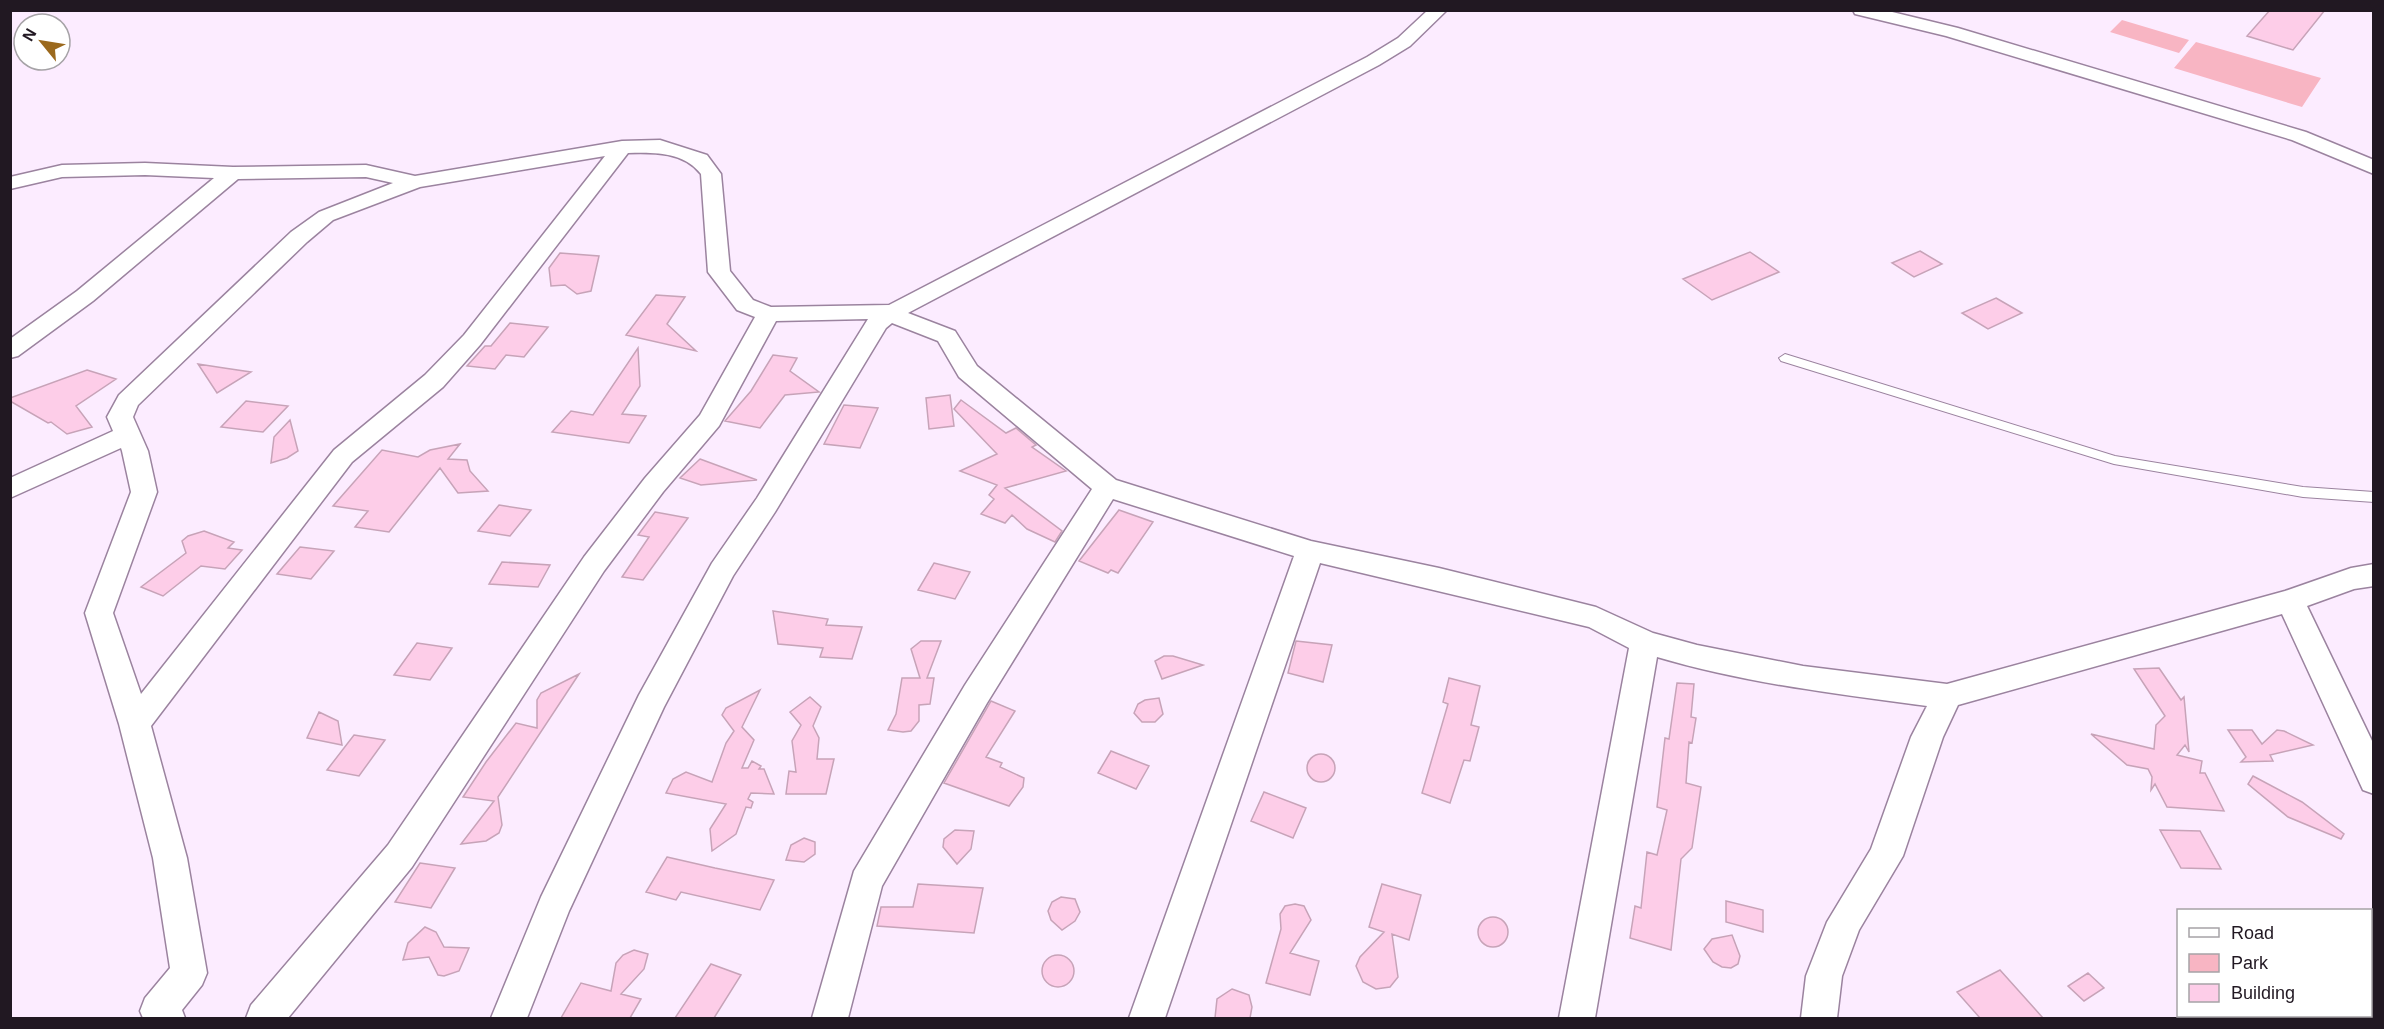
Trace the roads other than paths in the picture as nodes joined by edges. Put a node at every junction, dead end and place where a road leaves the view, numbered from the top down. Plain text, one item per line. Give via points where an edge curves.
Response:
1 (1439, 10) edge
2 (1861, 10) edge
3 (1867, 11) edge
4 (622, 147) junction
5 (2373, 168) edge
6 (233, 172) junction
7 (415, 182) junction
8 (11, 184) edge
9 (893, 312) junction
10 (768, 314) junction
11 (10, 351) edge
12 (1785, 358) dead end
13 (128, 435) junction
14 (1107, 487) junction
15 (10, 489) edge
16 (2373, 497) edge
17 (1310, 551) junction
18 (2373, 574) edge
19 (2290, 601) junction
20 (1645, 642) junction
21 (1947, 696) junction
22 (135, 724) junction
23 (2373, 780) edge
24 (158, 1016) edge
25 (264, 1018) edge
26 (509, 1018) edge
27 (830, 1018) edge
28 (1147, 1018) edge
29 (1578, 1018) edge
30 (1819, 1018) edge

1 - 9 street via 1404,42 1373,61
2 - 3 street
3 - 5 street via 2069,66 2299,136
4 - 7 street
4 - 10 street via 660,146 700,159 711,174 718,272 745,305
4 - 22 street via 472,340 434,381 343,456
6 - 7 street via 366,171
6 - 8 street via 62,171
6 - 11 street via 86,296
7 - 13 street via 326,216 299,237 128,401 120,417
9 - 10 street
9 - 14 street via 947,336 968,371
9 - 26 street via 877,322 722,570 650,704 553,908
10 - 25 street via 710,420 654,484 594,564 400,856
12 - 16 lane via 2114,460 2303,492
13 - 15 street
13 - 22 street via 144,492 99,613
14 - 17 street
14 - 27 street via 976,694 866,882
17 - 20 street via 1596,618
17 - 28 street
18 - 19 street
19 - 21 street
19 - 23 street
20 - 21 street via 1697,657 1803,678
20 - 29 street
21 - 30 street via 1927,736 1886,856 1845,922 1824,976
22 - 24 street via 170,858 189,972

